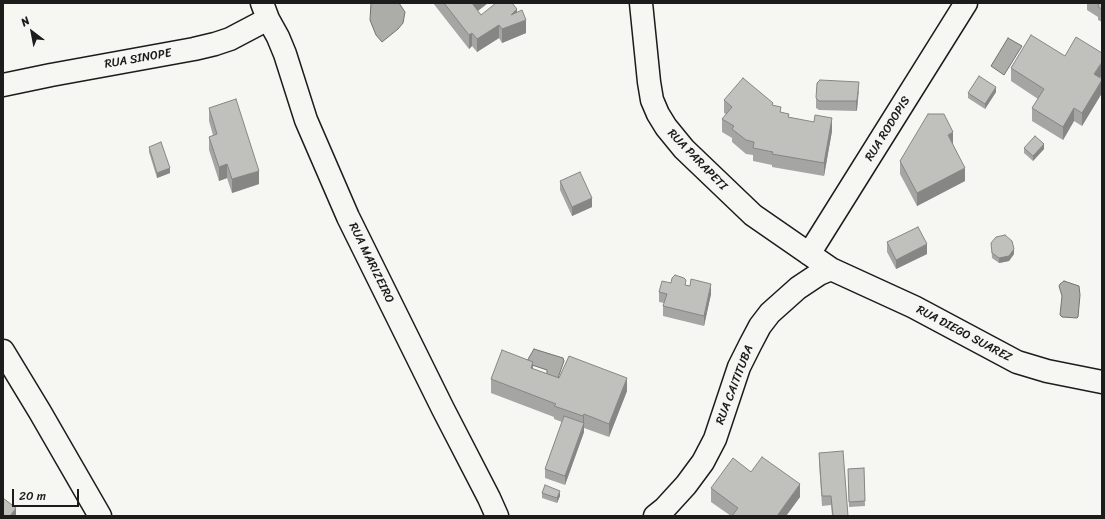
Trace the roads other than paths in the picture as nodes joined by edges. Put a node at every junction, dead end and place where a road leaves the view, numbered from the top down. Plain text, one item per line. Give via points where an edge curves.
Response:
1 (641, 3) edge
2 (966, 3) edge
3 (265, 11) edge
4 (3, 85) edge
5 (810, 254) junction
6 (831, 269) junction
7 (3, 351) edge
8 (1102, 382) edge
9 (100, 516) edge
10 (496, 516) edge
11 (655, 516) edge

1 - 5 street, RUA PARAPETI via 648,82 652,100 666,127 684,149 753,215
2 - 5 street, RUA RODOPIS
3 - 4 street, RUA SINOPE via 230,39 194,49
3 - 10 street, RUA MARIZEIRO via 285,54 306,120 348,217
5 - 6 street, RUA PARAPETI
6 - 8 street, RUA DIEGO SUAREZ via 914,307 1017,362
6 - 11 street, RUA CAITITUBA via 798,288 770,313 760,326 739,367 715,439 686,485
7 - 9 street

